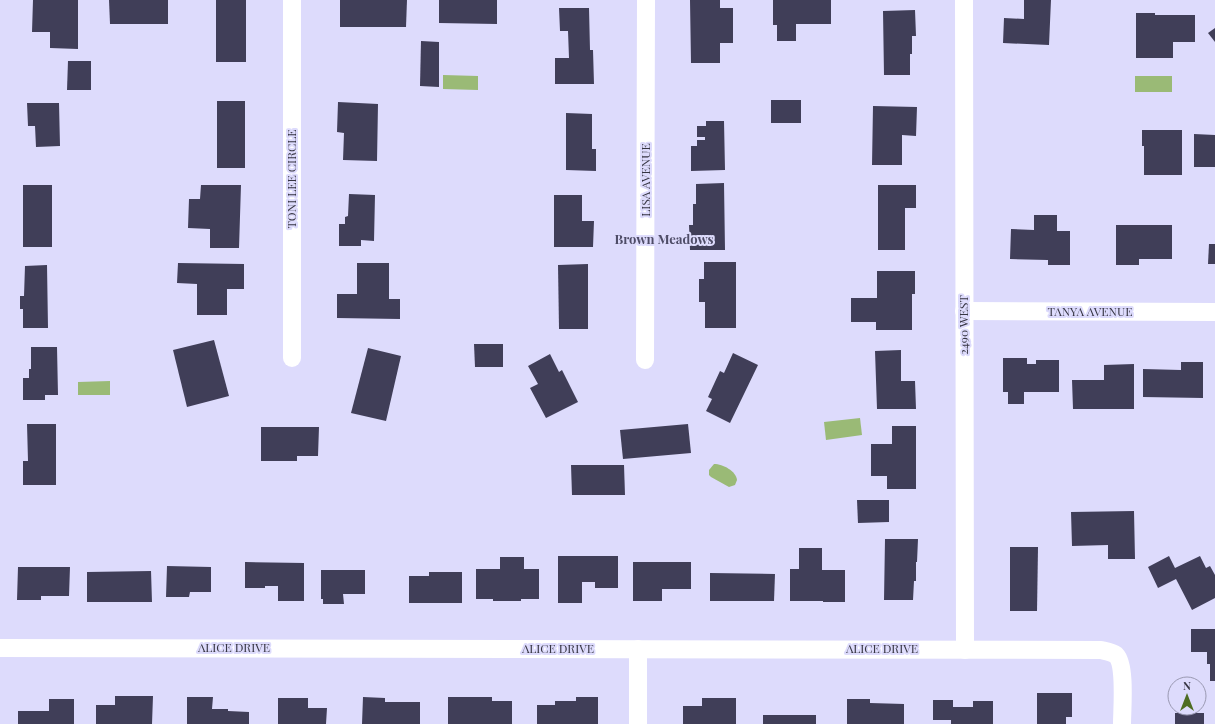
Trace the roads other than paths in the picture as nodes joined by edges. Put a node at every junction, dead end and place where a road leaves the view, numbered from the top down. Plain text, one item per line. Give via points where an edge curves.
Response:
1 (292, 0) edge
2 (646, 0) edge
3 (964, 0) edge
4 (964, 311) junction
5 (1215, 312) edge
6 (292, 358) dead end
7 (645, 360) dead end
8 (0, 648) edge
9 (638, 649) junction
10 (965, 650) junction
11 (638, 724) edge
12 (1122, 724) edge

1 - 6 street, TONI LEE CIRCLE
2 - 7 street, LISA AVENUE
3 - 4 street, 2490 WEST
4 - 5 street, TANYA AVENUE
4 - 10 street, 2490 WEST
8 - 9 street, ALICE DRIVE
9 - 10 street, ALICE DRIVE
9 - 11 street
10 - 12 street, ALICE DRIVE via 1101,650 1116,655 1122,674

